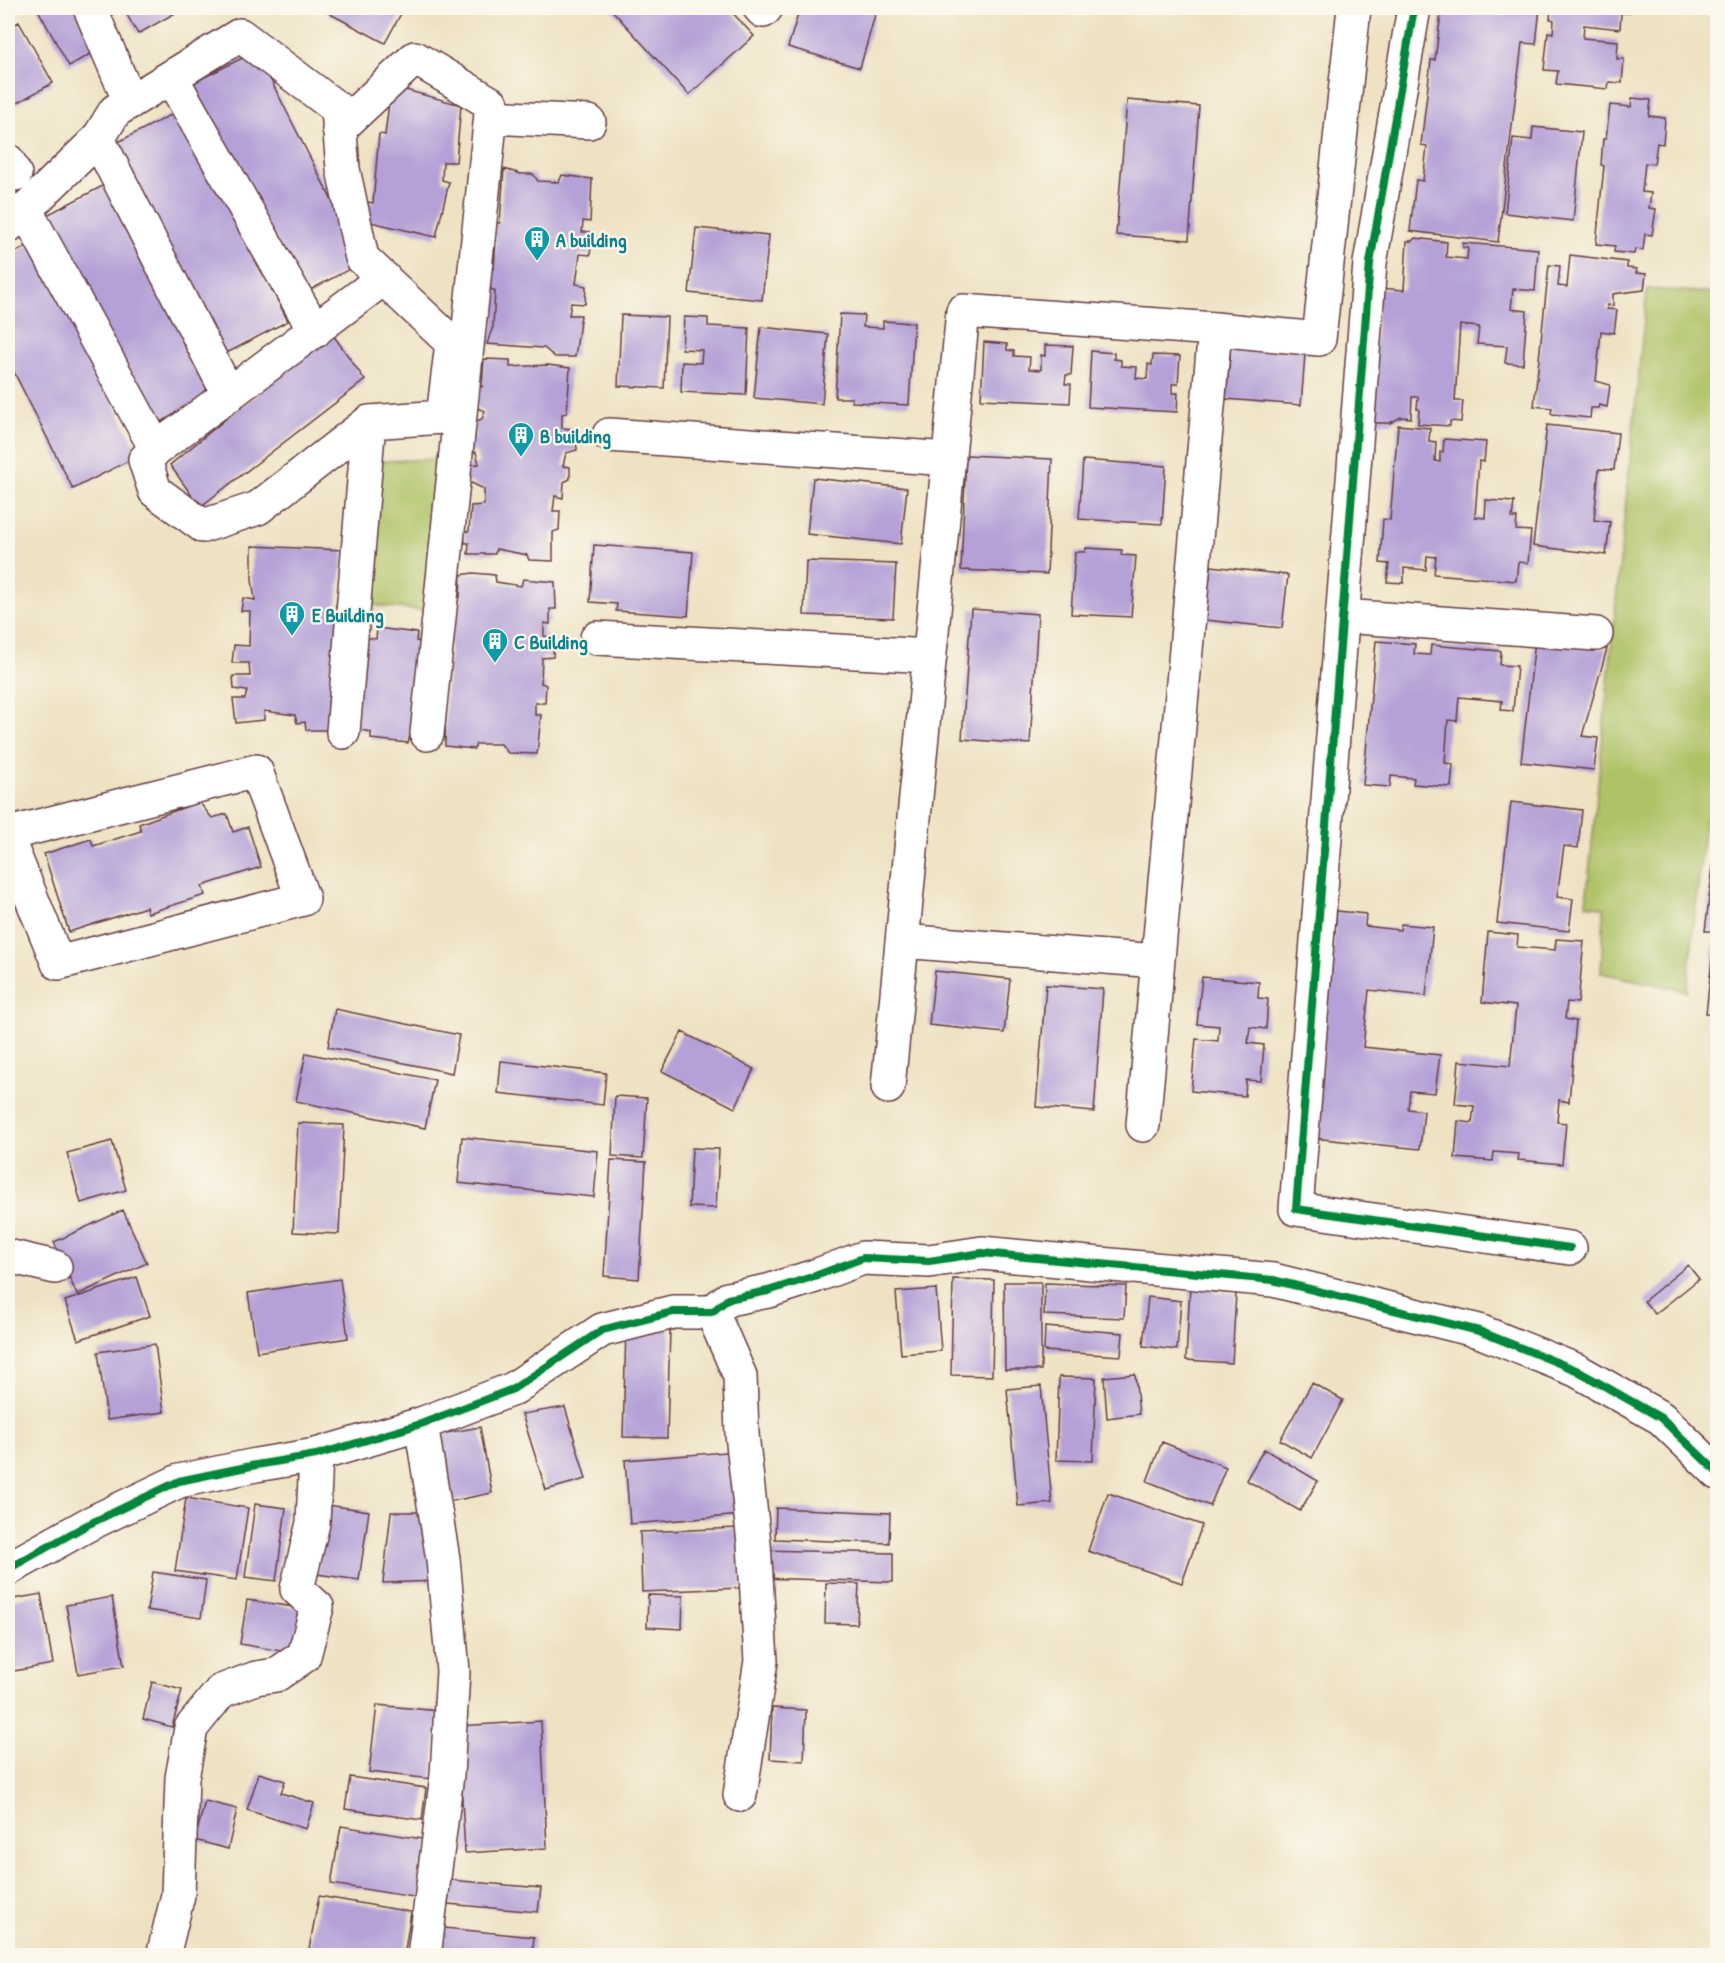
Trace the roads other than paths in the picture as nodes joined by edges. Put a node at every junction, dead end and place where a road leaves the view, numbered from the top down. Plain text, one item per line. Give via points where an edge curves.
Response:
1 (90, 8) edge
2 (760, 8) edge
3 (766, 8) edge
4 (1354, 8) edge
5 (1414, 8) edge
6 (171, 77) junction
7 (130, 102) junction
8 (492, 117) junction
9 (589, 122) dead end
10 (339, 129) junction
11 (98, 139) junction
12 (16, 217) edge
13 (384, 278) junction
14 (1215, 329) junction
15 (315, 331) junction
16 (229, 395) junction
17 (369, 422) junction
18 (609, 435) dead end
19 (156, 449) junction
20 (949, 459) junction
21 (1342, 615) junction
22 (1596, 634) dead end
23 (597, 638) dead end
24 (930, 656) junction
25 (343, 732) dead end
26 (427, 734) dead end
27 (8, 834) edge
28 (8, 840) edge
29 (902, 940) junction
30 (1157, 961) junction
31 (888, 1087) dead end
32 (1143, 1125) dead end
33 (1570, 1248) dead end
34 (8, 1256) edge
35 (55, 1267) dead end
36 (712, 1312) junction
37 (421, 1424) junction
38 (316, 1455) junction
39 (1718, 1473) edge
40 (8, 1569) edge
41 (740, 1795) dead end
42 (163, 1956) edge
43 (424, 1956) edge

1 - 7 street
2 - 3 street
4 - 14 street via 1320,339
5 - 21 street via 1370,263
6 - 7 street
6 - 10 street via 240,35 338,109
6 - 15 street
7 - 11 street via 115,111
8 - 9 street
8 - 10 street via 492,104 415,58
8 - 26 street
10 - 13 street via 343,169 362,258
11 - 12 street
11 - 16 street
12 - 19 street
13 - 15 street
13 - 17 street via 452,343 443,417
14 - 20 street via 963,311
14 - 30 street
15 - 16 street
16 - 19 street
17 - 19 street via 258,508 203,526 155,491 145,460
17 - 25 street
18 - 20 street
20 - 24 street
21 - 22 street
21 - 33 street via 1296,1209
23 - 24 street
24 - 29 street
27 - 28 street via 256,771 303,899 58,963
29 - 30 street
29 - 31 street
30 - 32 street
34 - 35 street
36 - 37 street via 673,1312 602,1330 513,1389
36 - 39 street via 728,1299 768,1291 863,1258 929,1261 982,1253 1273,1280 1479,1331 1576,1370 1661,1418
36 - 41 street via 740,1376 761,1661
37 - 38 street
37 - 43 street via 443,1559 453,1671 447,1775
38 - 40 street via 179,1481
38 - 42 street via 313,1523 297,1589 317,1607 304,1656 276,1675 221,1691 191,1728 182,1778 178,1895

